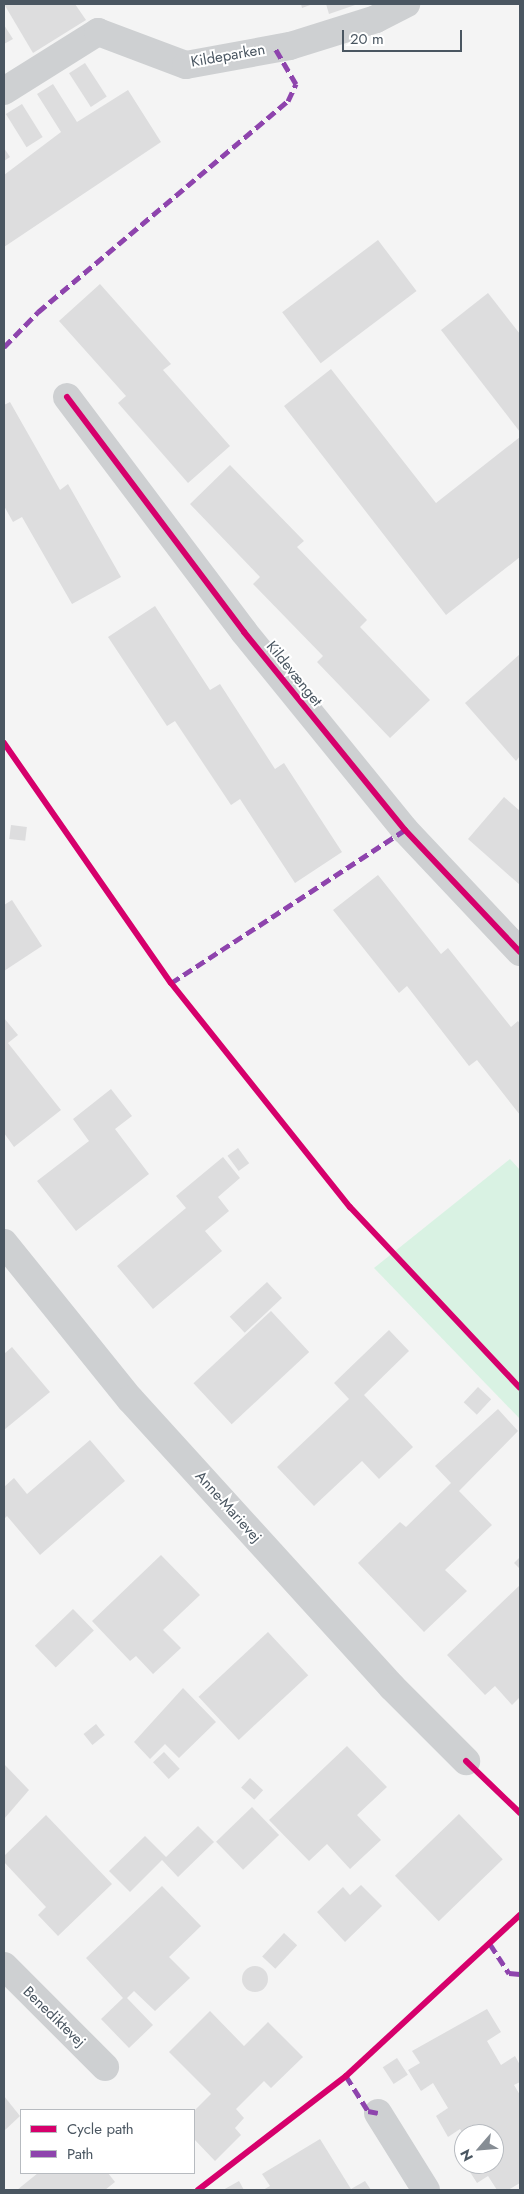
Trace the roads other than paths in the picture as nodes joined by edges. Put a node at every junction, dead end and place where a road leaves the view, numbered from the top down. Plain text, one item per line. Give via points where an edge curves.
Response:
1 (406, 4) edge
2 (4, 91) edge
3 (67, 397) dead end
4 (520, 952) edge
5 (4, 1243) edge
6 (466, 1761) dead end
7 (4, 1966) edge
8 (105, 2067) dead end
9 (378, 2113) dead end
10 (426, 2190) edge

1 - 2 street, Kildeparken via 376,20 290,46 186,65 98,32
3 - 4 street, Kildevænget via 244,632 399,822
5 - 6 street, Anne-Marievej via 130,1399 392,1687
7 - 8 street, Benediktevej
9 - 10 street

